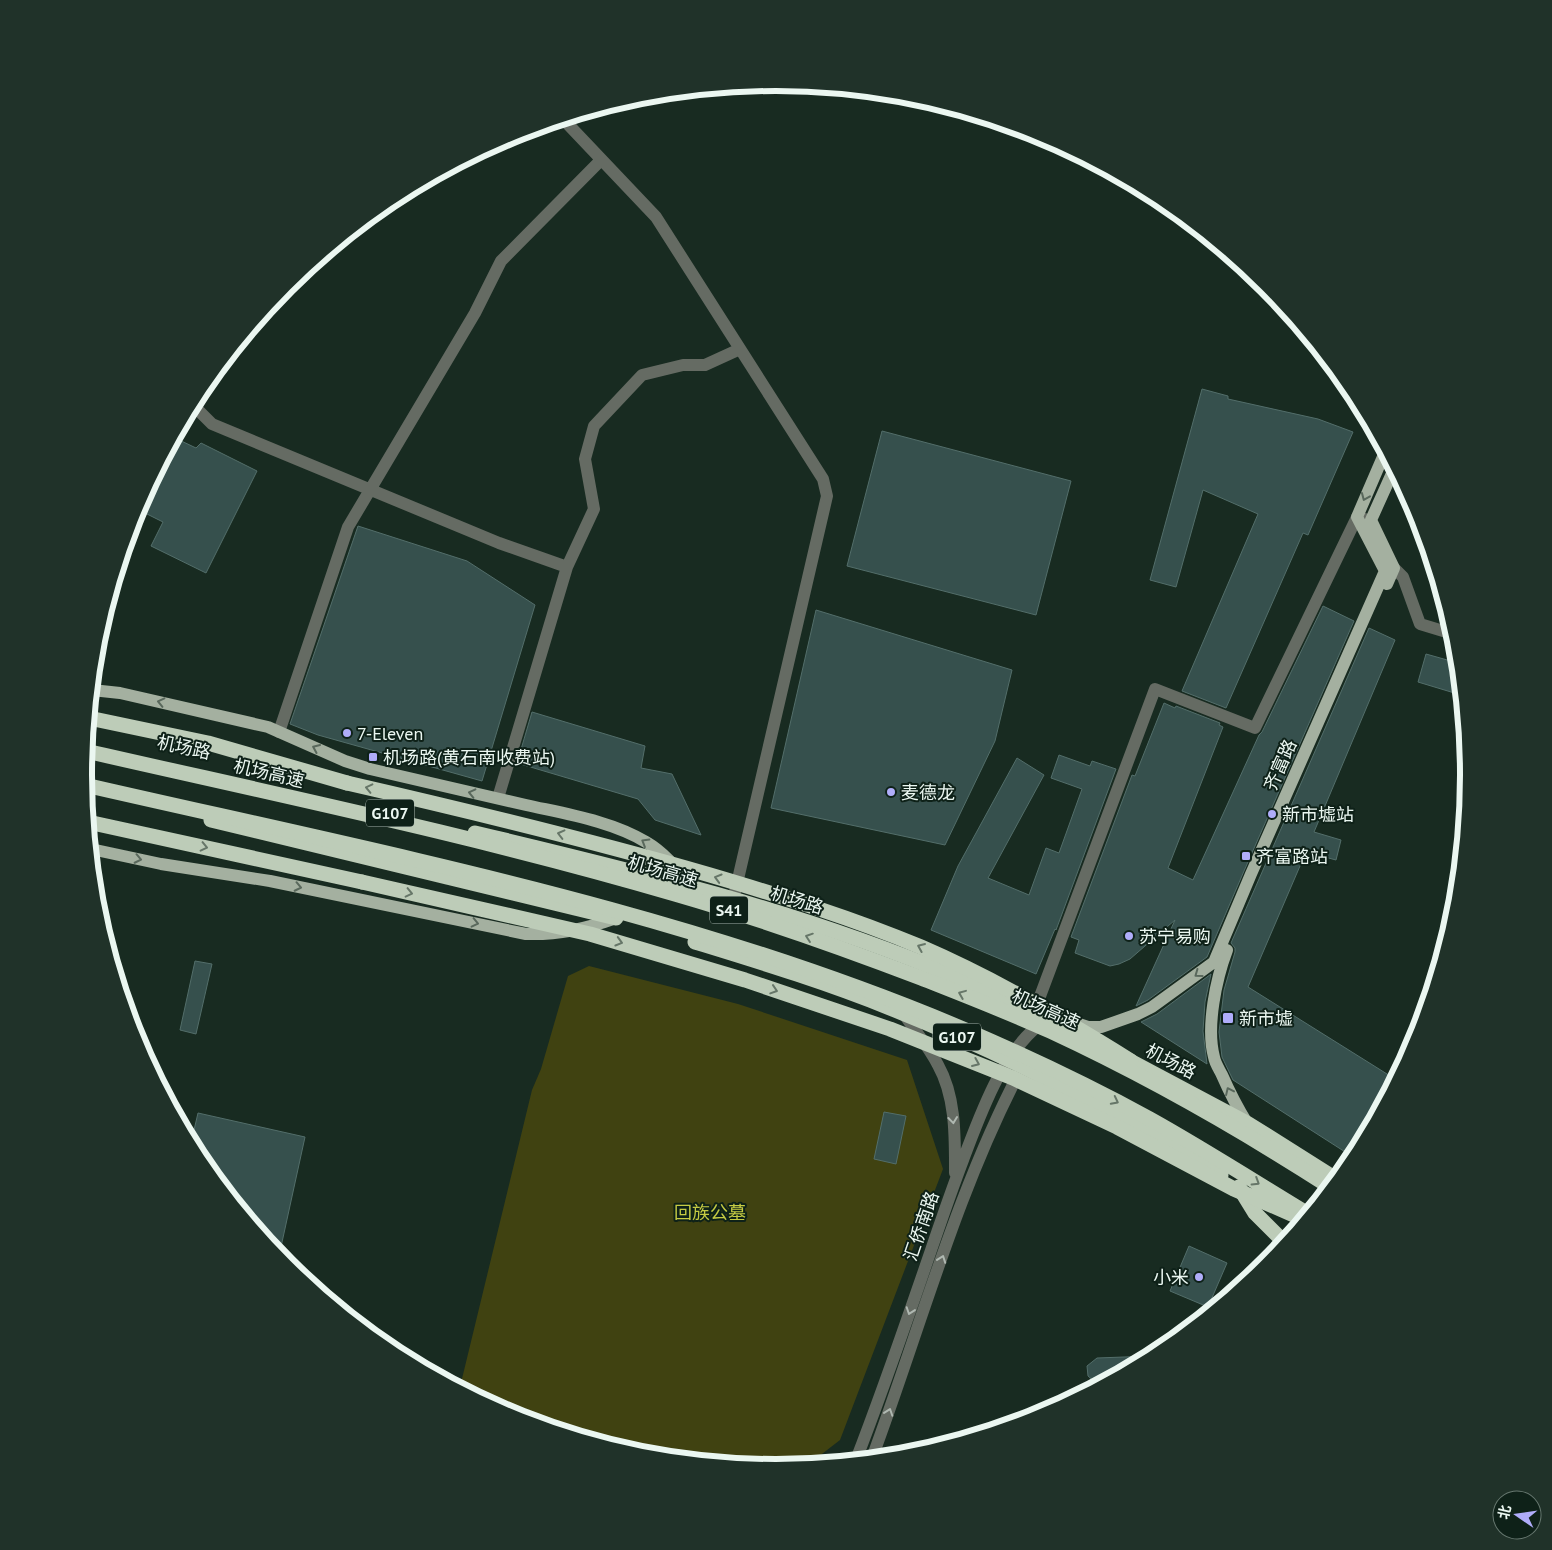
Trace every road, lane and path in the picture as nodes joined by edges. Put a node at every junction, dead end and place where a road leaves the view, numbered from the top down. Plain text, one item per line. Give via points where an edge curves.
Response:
1 (568, 124) edge
2 (601, 160) junction
3 (740, 350) junction
4 (198, 409) edge
5 (1382, 459) edge
6 (1391, 476) edge
7 (371, 489) junction
8 (1357, 517) junction
9 (1371, 520) junction
10 (567, 567) junction
11 (1390, 570) junction
12 (1444, 631) edge
13 (98, 691) edge
14 (95, 719) edge
15 (279, 732) junction
16 (93, 746) edge
17 (93, 752) edge
18 (93, 787) edge
19 (93, 793) edge
20 (498, 798) junction
21 (94, 823) edge
22 (97, 850) edge
23 (691, 888) junction
24 (734, 900) junction
25 (616, 918) junction
26 (1007, 1001) junction
27 (1036, 1007) junction
28 (904, 1014) junction
29 (1046, 1019) junction
30 (1016, 1062) junction
31 (1247, 1123) junction
32 (1281, 1156) junction
33 (1330, 1175) edge
34 (955, 1182) junction
35 (1324, 1183) edge
36 (1239, 1186) junction
37 (1302, 1211) edge
38 (1298, 1217) edge
39 (1293, 1222) edge
40 (1279, 1237) edge
41 (874, 1452) edge
42 (858, 1454) edge

1 - 2 street
2 - 3 street via 656,217
2 - 7 street via 501,261 475,313
3 - 10 street via 705,364 683,365 642,375 594,426 585,459 594,509
3 - 24 street via 823,479 826,496
4 - 7 street via 212,424
5 -> 8 main road
6 - 9 main road
7 - 10 street
7 - 15 street via 348,527
8 - 9 street
8 - 11 main road
8 - 27 street via 1255,728 1155,689
9 - 11 main road
10 - 20 street
11 - 12 street via 1403,577 1420,624
11 -> 27 main road, 齐富路 via 1214,962 1152,1007 1101,1027 1088,1027
31 -> 11 main road, 齐富路 via 1214,1057 1211,1027 1222,963 1254,880
15 -> 13 main road via 120,693
32 -> 14 highway, bridge via 1042,1007 966,968 879,930 629,852 347,783 208,743
20 -> 15 main road via 370,770
16 - 23 highway, 机场路 / G107 via 500,839
32 -> 17 highway, 机场高速 / S41, bridge via 1147,1080 1048,1030 890,966 771,924 536,856
18 -> 37 highway, S41, bridge via 524,887 701,936 820,974 944,1021 1046,1066 1203,1149
19 - 25 highway
23 -> 20 main road via 663,854 630,833
21 -> 38 highway, bridge via 607,939 745,980 947,1051 1030,1086 1117,1127 1234,1189
22 -> 25 main road via 270,881 526,934 562,933
23 - 24 highway, 机场路
24 - 26 highway, 机场路 via 860,940 951,975
25 - 28 highway via 790,972
26 - 27 main road
26 - 29 highway, 机场路
28 - 30 highway, G107
28 -> 34 street via 939,1066 946,1084 954,1123
29 - 30 street, 汇侨南路 via 1034,1028
29 - 31 highway, 机场路
30 - 34 street, 汇侨南路 via 989,1096
30 - 36 highway via 1143,1129
41 -> 30 street, 汇侨南路
31 - 33 highway, 机场路
32 - 35 highway, 机场高速 / S41, bridge
34 -> 42 street, 汇侨南路
36 - 39 highway
36 - 40 highway via 1255,1213

